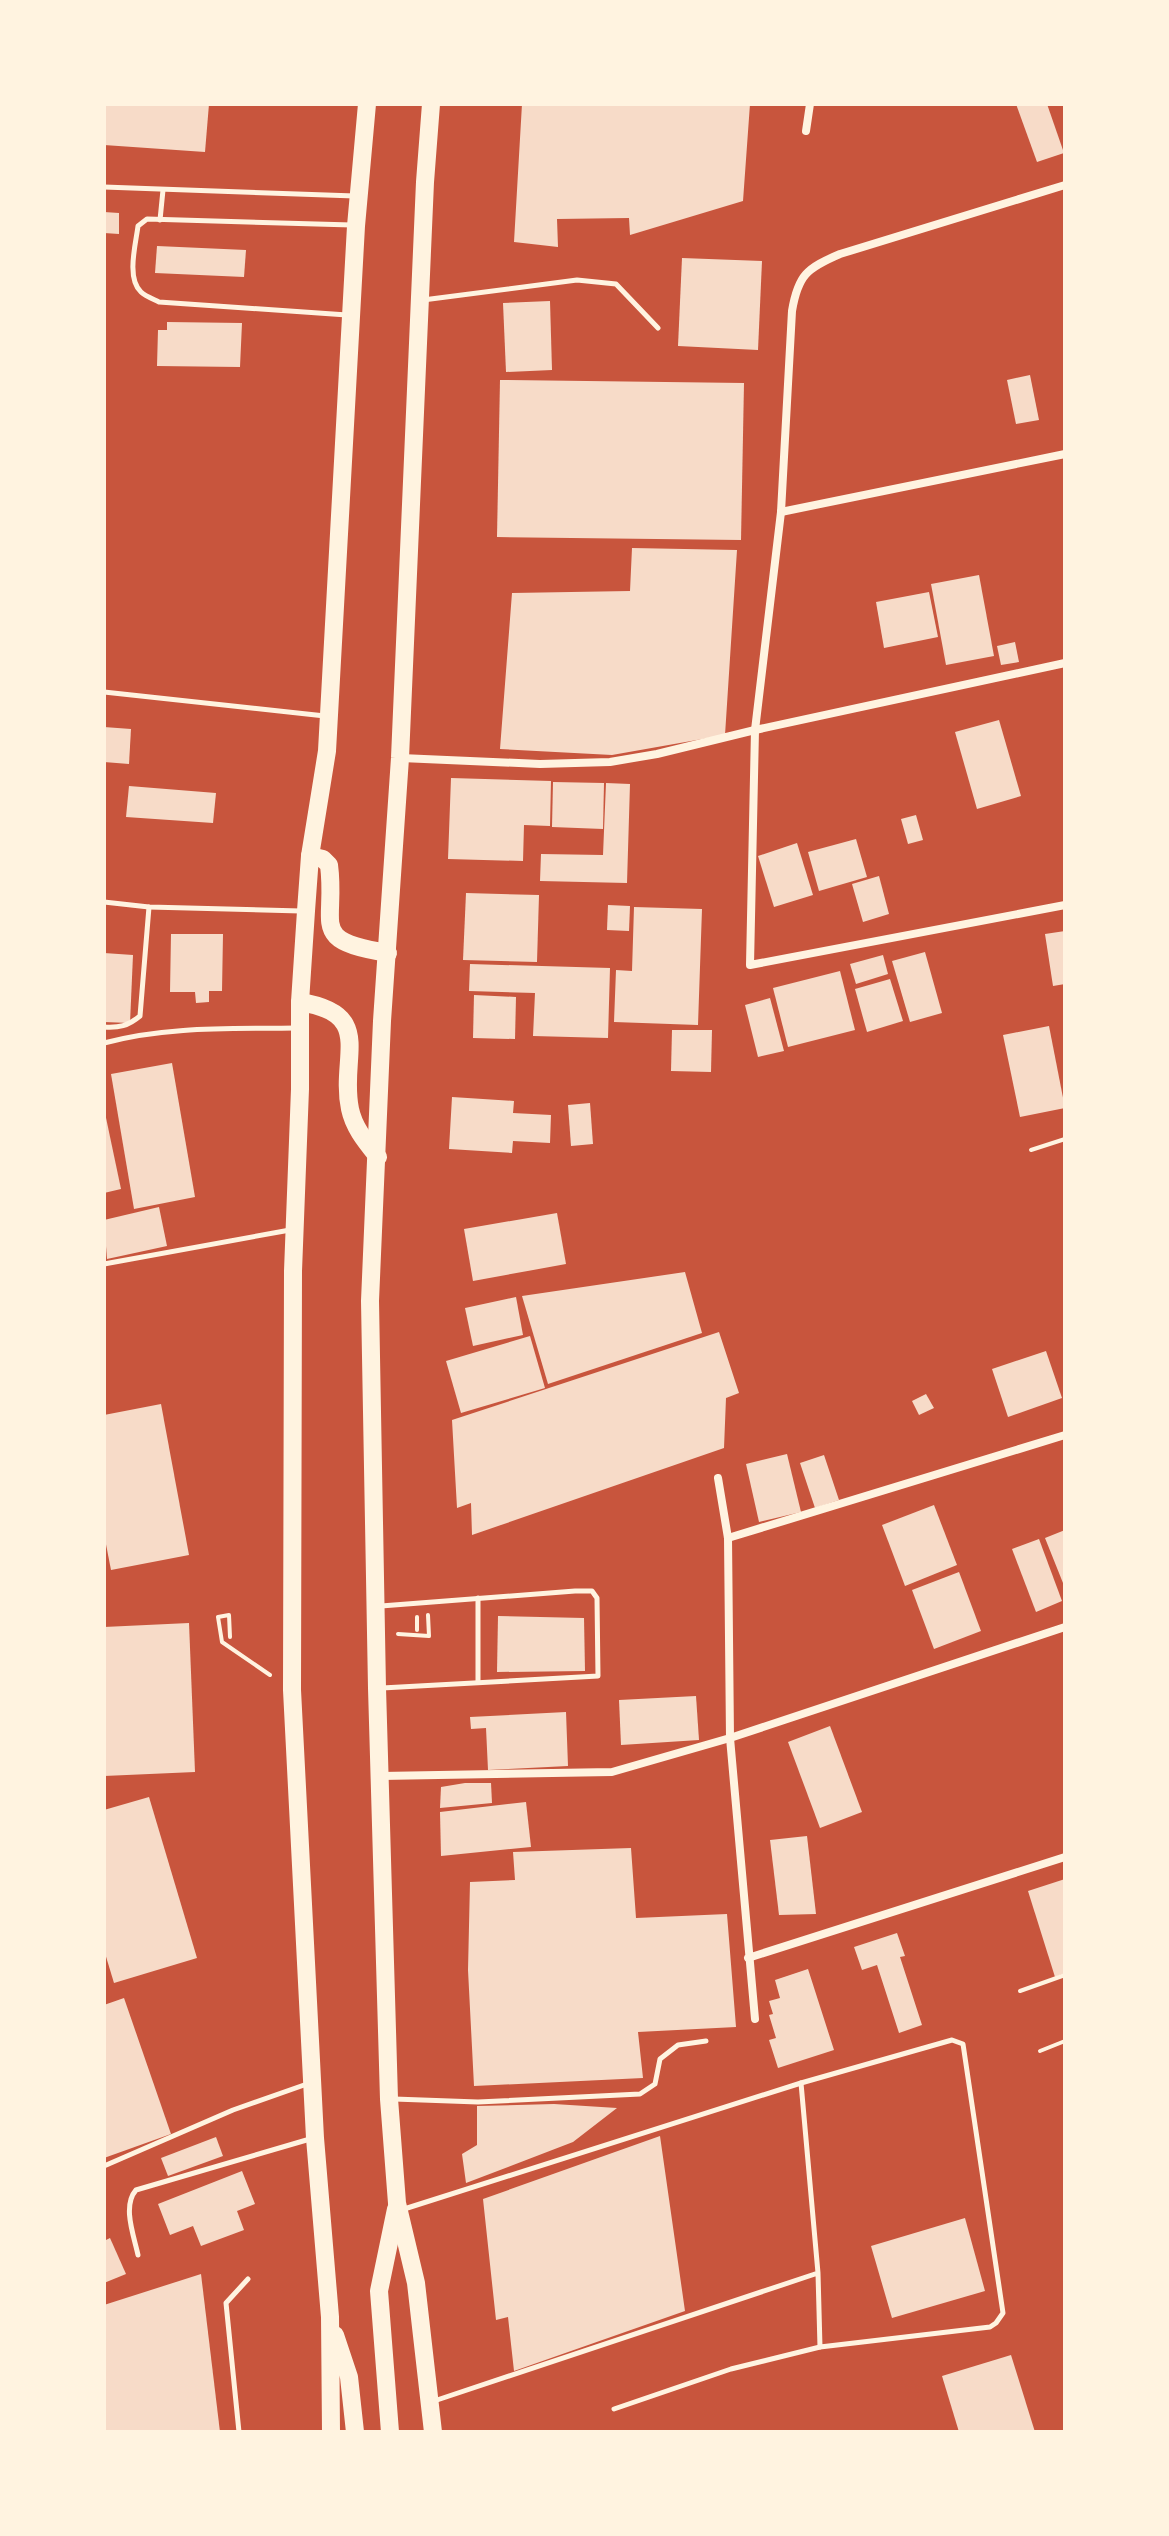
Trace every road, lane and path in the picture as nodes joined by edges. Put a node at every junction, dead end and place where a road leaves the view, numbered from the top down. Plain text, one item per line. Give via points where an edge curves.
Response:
1 (367, 104) edge
2 (431, 104) edge
3 (810, 104) edge
4 (806, 131) dead end
5 (1065, 185) edge
6 (104, 187) edge
7 (163, 190) junction
8 (358, 196) junction
9 (160, 220) junction
10 (356, 226) junction
11 (420, 301) junction
12 (352, 315) junction
13 (658, 328) dead end
14 (1065, 454) edge
15 (781, 512) junction
16 (1065, 663) edge
17 (104, 692) edge
18 (330, 716) junction
19 (755, 730) junction
20 (400, 758) junction
21 (310, 856) junction
22 (104, 902) edge
23 (1065, 905) edge
24 (149, 907) junction
25 (306, 911) junction
26 (388, 953) junction
27 (300, 1002) junction
28 (104, 1027) edge
29 (300, 1028) junction
30 (104, 1043) edge
31 (1065, 1139) edge
32 (1031, 1150) dead end
33 (378, 1157) junction
34 (294, 1230) junction
35 (104, 1264) edge
36 (1065, 1435) edge
37 (718, 1478) dead end
38 (728, 1538) junction
39 (478, 1598) junction
40 (376, 1606) junction
41 (1065, 1627) edge
42 (417, 1630) dead end
43 (376, 1633) junction
44 (230, 1637) dead end
45 (478, 1682) junction
46 (377, 1688) junction
47 (292, 1690) junction
48 (730, 1738) junction
49 (380, 1776) junction
50 (1065, 1857) edge
51 (748, 1958) junction
52 (1065, 1975) edge
53 (1020, 1991) dead end
54 (755, 2019) dead end
55 (706, 2041) dead end
56 (1065, 2041) edge
57 (1040, 2051) dead end
58 (312, 2083) junction
59 (801, 2083) junction
60 (389, 2099) junction
61 (315, 2138) junction
62 (104, 2166) edge
63 (398, 2207) junction
64 (138, 2255) dead end
65 (818, 2273) junction
66 (248, 2279) dead end
67 (330, 2317) junction
68 (820, 2347) junction
69 (430, 2403) junction
70 (614, 2409) dead end
71 (239, 2432) edge
72 (331, 2432) edge
73 (355, 2432) edge
74 (390, 2432) edge
75 (433, 2432) edge

1 - 8 highway
2 - 11 highway
3 - 4 street
5 - 15 street via 813,266 796,286 792,311
6 - 7 lane
7 - 8 lane
7 - 9 lane
8 - 10 highway
9 - 10 lane
9 - 12 lane via 147,219 138,226 134,263 134,282 159,302
10 - 12 highway
11 - 13 lane via 577,280 616,284
11 - 20 highway
12 - 18 highway
14 - 15 street
15 - 19 street
16 - 19 street
17 - 18 lane
18 - 21 highway
19 - 20 street via 610,762
19 - 23 street via 750,965
20 - 26 highway
21 - 25 highway
21 - 26 highway via 329,865 332,933 347,945
22 - 24 lane
24 - 25 lane
24 - 28 lane via 140,1016 119,1028
25 - 27 highway
26 - 33 highway
27 - 29 highway
27 - 33 highway via 333,1010 345,1022 350,1108
29 - 30 lane via 190,1029
29 - 34 highway
31 - 32 path
33 - 40 highway via 370,1301
34 - 35 lane
34 - 47 highway
36 - 38 street
37 - 38 street
38 - 48 street
39 - 40 lane
39 - 45 lane
39 - 45 lane via 592,1591 597,1598 598,1676
40 - 43 highway
41 - 48 street
42 - 43 path via 417,1615 428,1615 429,1636
43 - 46 highway
44 - 47 path via 229,1615 218,1617 222,1642
45 - 46 lane
46 - 49 highway
47 - 58 highway
48 - 49 street via 612,1772
48 - 51 street
49 - 60 highway
50 - 51 street
51 - 54 street
52 - 53 path
55 - 60 lane via 678,2045 660,2059 655,2084 640,2094 478,2102
56 - 57 path
58 - 61 highway
58 - 62 lane via 233,2110
59 - 63 lane
59 - 65 lane
59 - 68 lane via 952,2040 963,2044 1003,2313 990,2327
60 - 63 highway
61 - 64 lane via 136,2190 129,2206
61 - 67 highway
63 - 69 highway via 416,2283
63 - 74 highway via 379,2291
65 - 68 lane
65 - 69 lane
66 - 71 lane via 226,2303
67 - 72 highway
67 - 73 highway via 349,2377
68 - 70 lane via 731,2369
69 - 75 highway

